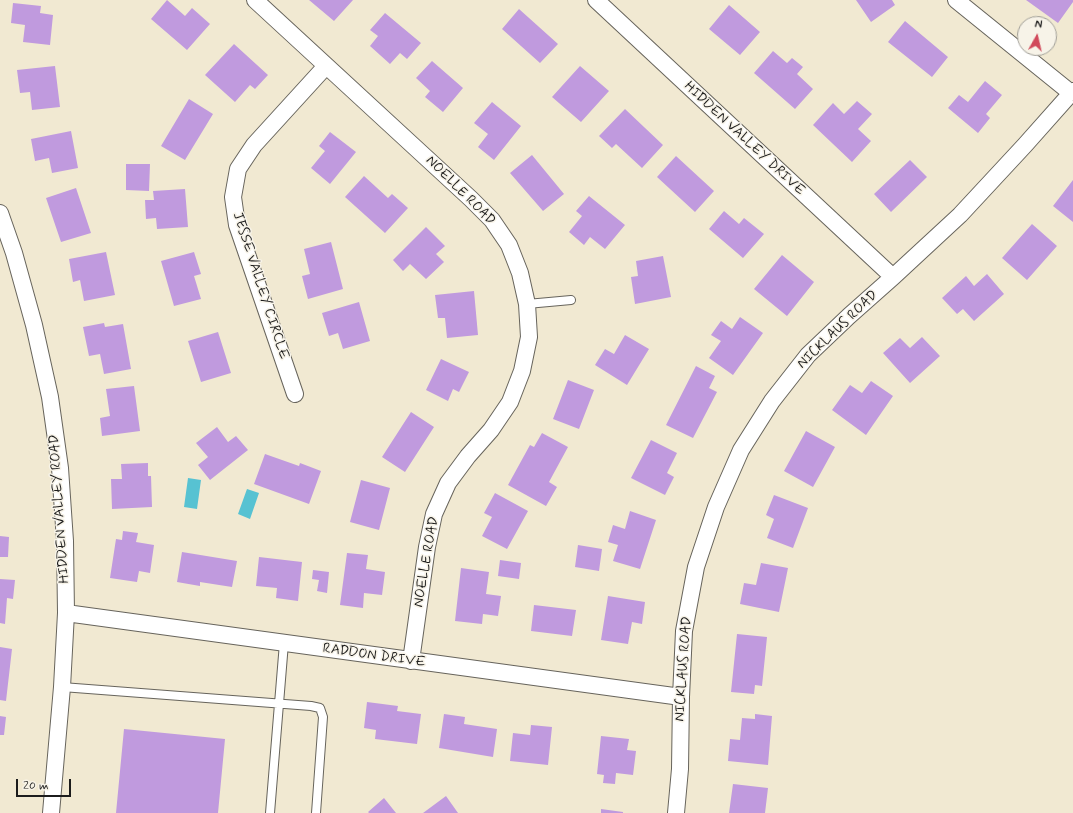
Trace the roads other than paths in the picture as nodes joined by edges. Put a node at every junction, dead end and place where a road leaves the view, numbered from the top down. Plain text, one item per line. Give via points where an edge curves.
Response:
1 (255, 0) edge
2 (596, 0) edge
3 (956, 0) edge
4 (326, 66) junction
5 (1072, 92) edge
6 (0, 212) edge
7 (893, 277) junction
8 (571, 300) dead end
9 (527, 304) junction
10 (295, 394) dead end
11 (66, 613) junction
12 (284, 643) junction
13 (411, 661) junction
14 (62, 687) junction
15 (681, 697) junction
16 (279, 704) junction
17 (51, 813) edge
18 (270, 813) edge
19 (316, 813) edge
20 (676, 813) edge

1 - 4 street, NOELLE ROAD
2 - 7 street, HIDDEN VALLEY DRIVE
3 - 5 street
4 - 9 street, NOELLE ROAD via 492,220 509,245 520,273
4 - 10 street, JESSE VALLEY CIRCLE via 254,145 238,169 232,197 237,224
5 - 7 street, NICKLAUS ROAD via 960,215
6 - 11 street, HIDDEN VALLEY ROAD via 34,325 50,397 60,468 65,534
7 - 15 street, NICKLAUS ROAD via 808,355 772,401 741,450 716,506 696,567 684,631
8 - 9 lane
9 - 13 street, NOELLE ROAD via 529,337 522,371 510,402 448,484 434,514
11 - 12 street, RADDON DRIVE
11 - 14 street, HIDDEN VALLEY ROAD
12 - 13 street, RADDON DRIVE
12 - 16 lane
13 - 15 street, RADDON DRIVE
14 - 16 lane
14 - 17 street, HIDDEN VALLEY ROAD
15 - 20 street, NICKLAUS ROAD via 680,769
16 - 18 lane
16 - 19 lane via 320,708 323,717

